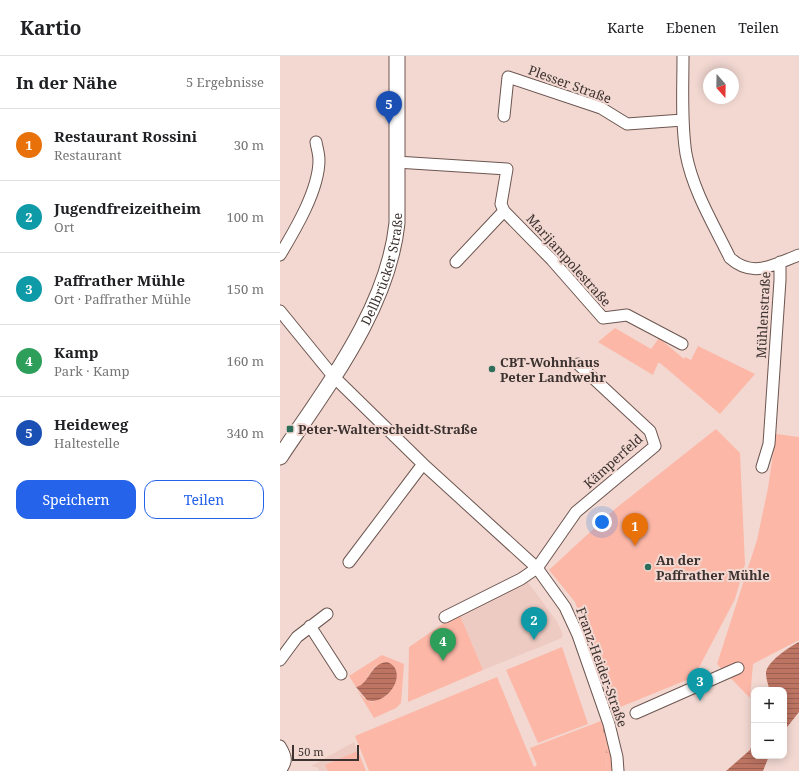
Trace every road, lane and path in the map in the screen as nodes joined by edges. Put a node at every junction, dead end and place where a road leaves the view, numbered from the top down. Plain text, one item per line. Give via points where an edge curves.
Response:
1 (397, 56) edge
2 (683, 56) edge
3 (504, 116) dead end
4 (683, 120) junction
5 (316, 142) dead end
6 (396, 162) junction
7 (504, 211) junction
8 (799, 254) edge
9 (280, 255) edge
10 (456, 262) dead end
11 (780, 262) junction
12 (280, 312) edge
13 (682, 344) dead end
14 (578, 364) dead end
15 (333, 376) junction
16 (280, 457) edge
17 (423, 464) junction
18 (762, 467) dead end
19 (349, 562) dead end
20 (537, 568) junction
21 (327, 614) dead end
22 (445, 617) dead end
23 (310, 626) junction
24 (280, 660) edge
25 (738, 668) dead end
26 (341, 674) dead end
27 (636, 713) dead end
28 (280, 746) edge
29 (280, 771) edge
30 (618, 771) edge

1 - 6 main road, Dellbrücker Straße
2 - 4 street, Mühlenstraße
3 - 4 street, Plesser Straße via 508,77 601,108 627,124
4 - 11 street, Mühlenstraße via 687,155 702,202 730,258 749,270 766,268
5 - 9 street via 319,161 309,198
6 - 7 street via 507,169 501,204
6 - 15 main road, Dellbrücker Straße via 397,223 386,275 365,324
7 - 10 street
7 - 13 street, Marijampolestraße via 603,318 627,315
8 - 11 street
11 - 18 street, Mühlenstraße via 769,444
12 - 15 street
14 - 20 street, Kämperfeld via 650,431 655,446 576,512
15 - 16 main road, Dellbrücker Straße
15 - 17 street, Franz-Heider-Straße
17 - 19 street
17 - 20 street, Franz-Heider-Straße
20 - 22 street via 521,579
20 - 30 street, Franz-Heider-Straße via 566,607 578,635 610,724
21 - 23 street
23 - 24 street via 297,637
23 - 26 street
25 - 27 street
28 - 29 street via 286,760

